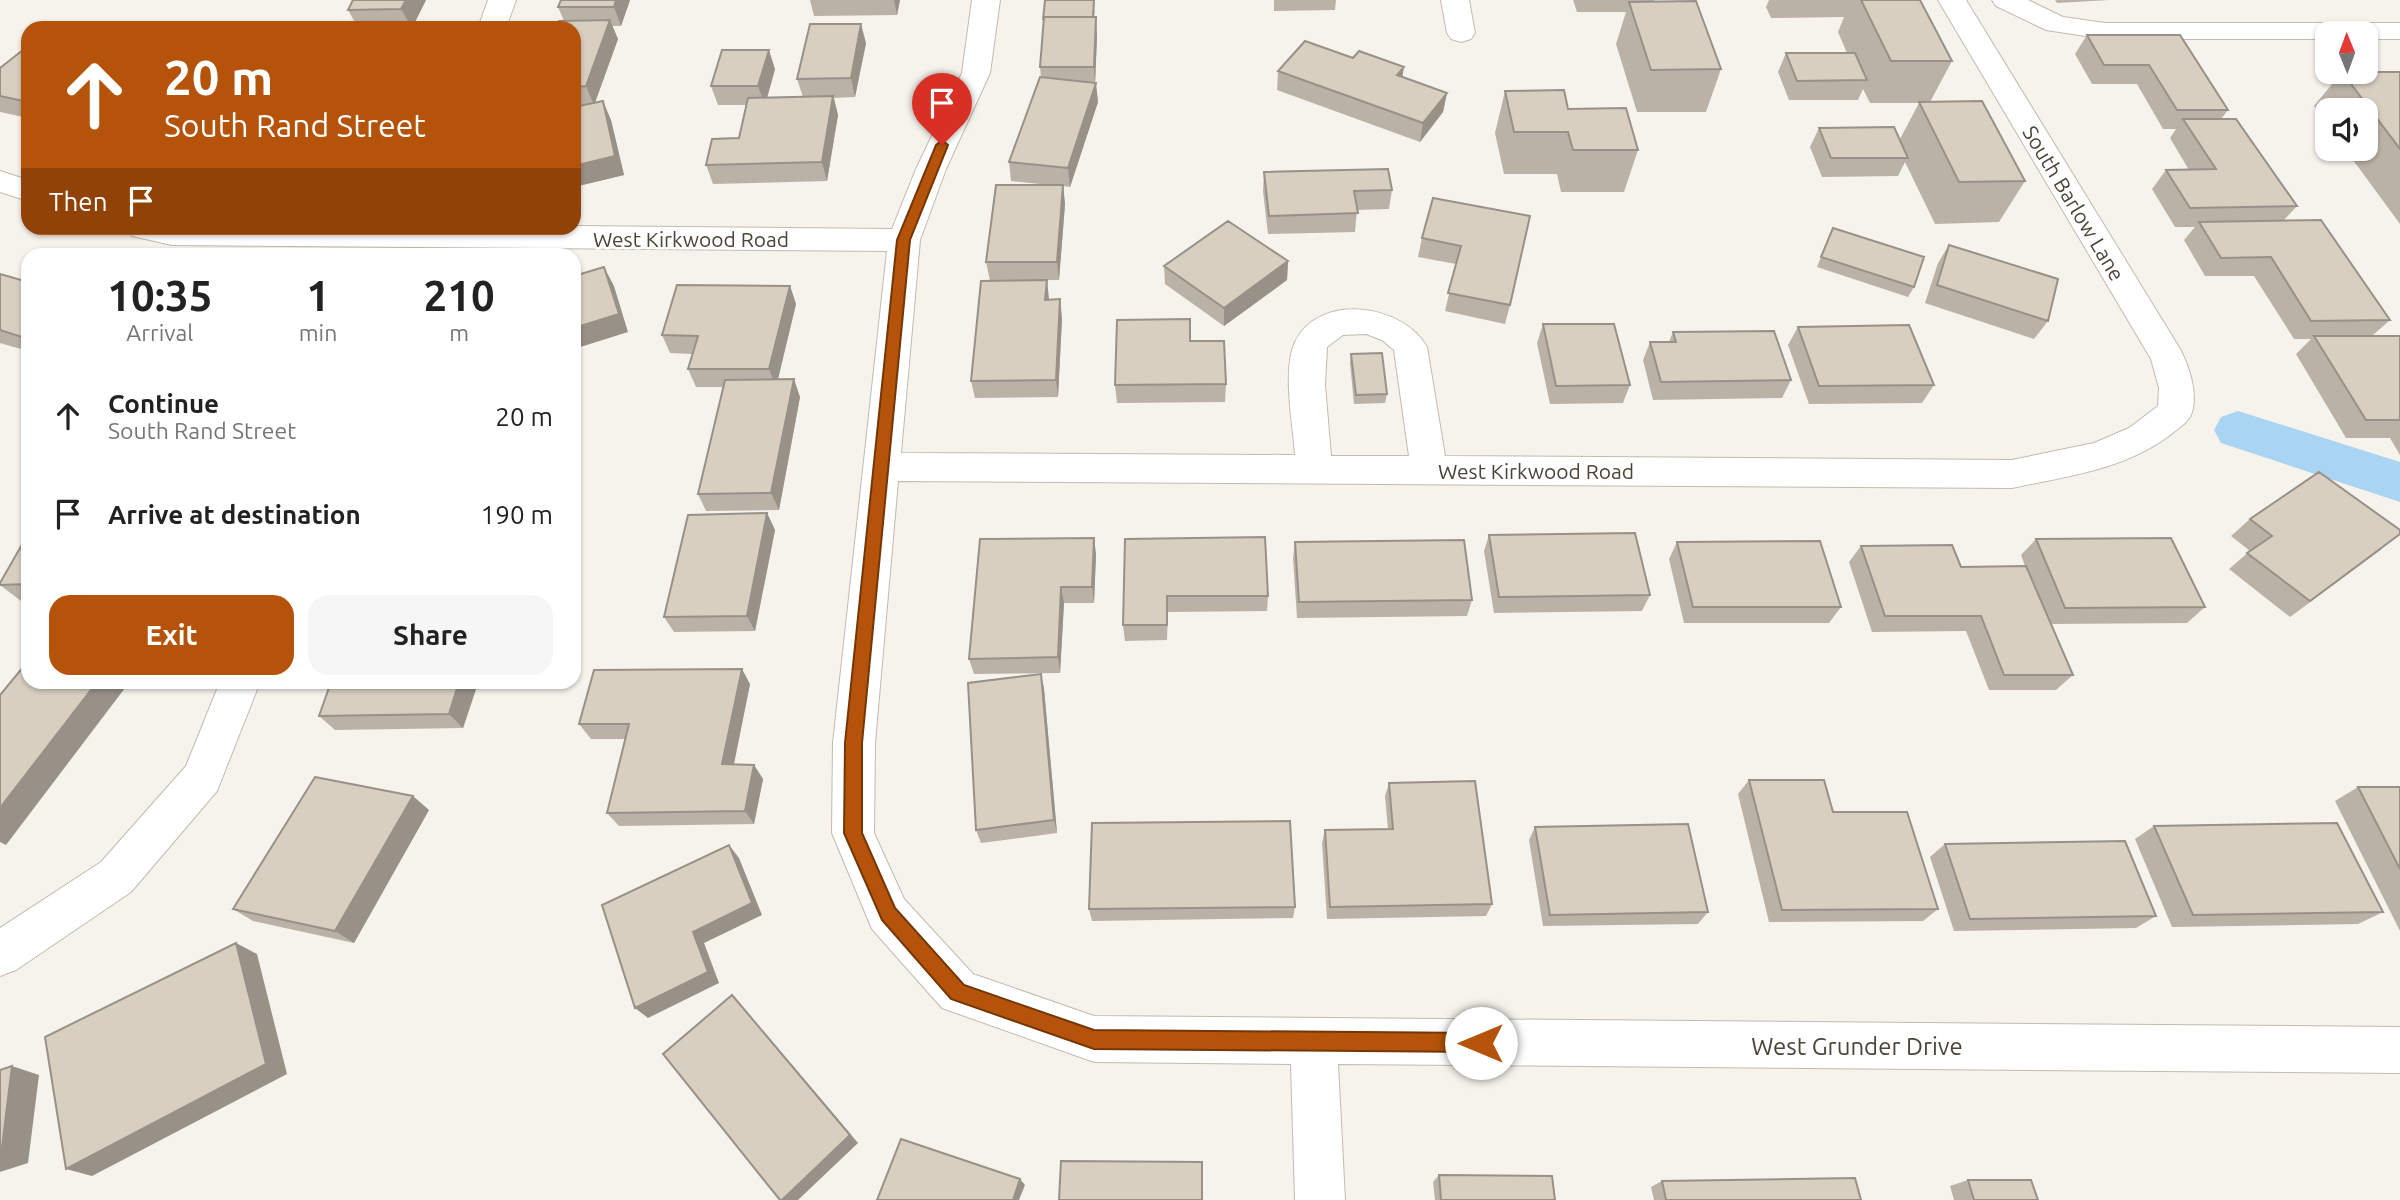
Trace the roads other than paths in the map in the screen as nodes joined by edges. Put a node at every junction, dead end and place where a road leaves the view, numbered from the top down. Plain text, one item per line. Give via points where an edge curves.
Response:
1 (502, 0) edge
2 (986, 0) edge
3 (1455, 0) edge
4 (1952, 0) edge
5 (2006, 0) edge
6 (494, 21) edge
7 (2400, 31) edge
8 (1461, 33) dead end
9 (0, 181) edge
10 (21, 188) edge
11 (212, 235) edge
12 (414, 240) edge
13 (904, 240) junction
14 (2175, 412) joint
15 (883, 467) junction
16 (1314, 468) junction
17 (1429, 470) junction
18 (237, 689) edge
19 (0, 954) edge
20 (1314, 1042) junction
21 (2400, 1050) edge
22 (1320, 1200) edge

1 - 6 street
2 - 13 street, West Grunder Drive via 976,73
3 - 8 street
4 - 14 street, South Barlow Lane via 2168,358 2176,388
5 - 7 street via 2056,24 2105,31
9 - 10 street
11 - 12 street, West Kirkwood Road
12 - 13 street, West Kirkwood Road
13 - 15 street, West Grunder Drive
14 - 17 street, West Kirkwood Road via 2142,438 2099,456 2012,474
15 - 16 street, West Kirkwood Road
15 - 20 street, West Grunder Drive via 854,743 853,833 888,914 958,992 1094,1039
16 - 17 street, West Kirkwood Road
16 - 17 street via 1308,352 1318,335 1352,321 1396,332 1410,347
18 - 19 street via 202,778 116,877
20 - 21 street, West Grunder Drive
20 - 22 street

